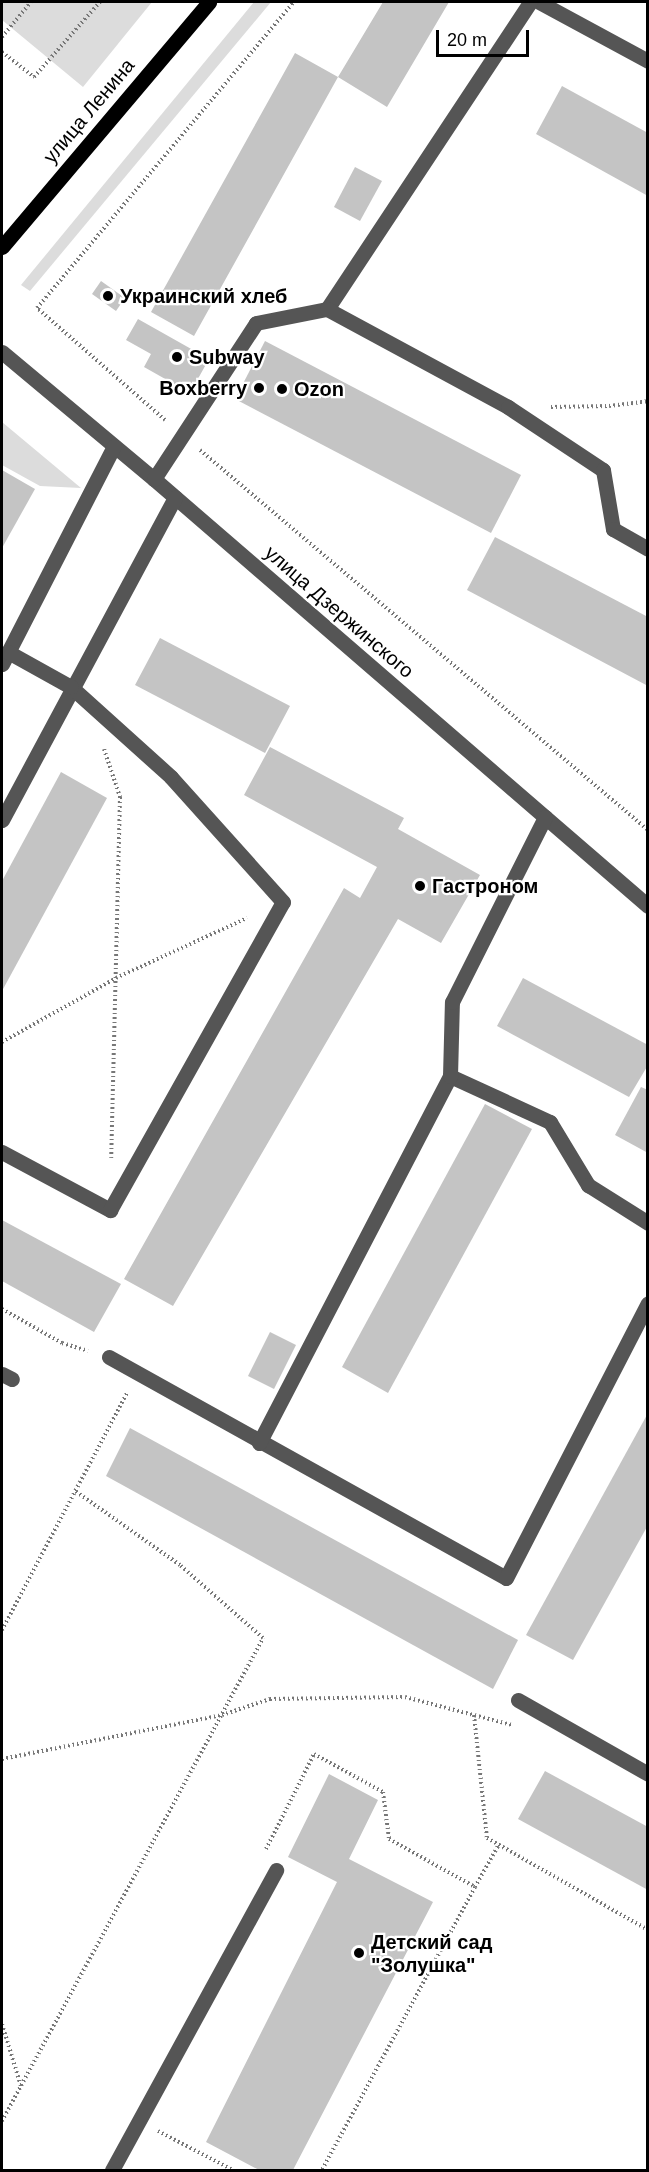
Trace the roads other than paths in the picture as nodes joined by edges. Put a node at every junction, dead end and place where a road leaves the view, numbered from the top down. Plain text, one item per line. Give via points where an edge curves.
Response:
1 (209, 2) edge
2 (530, 2) edge
3 (539, 2) edge
4 (648, 61) edge
5 (2, 247) edge
6 (327, 309) junction
7 (2, 352) edge
8 (114, 446) junction
9 (154, 478) junction
10 (175, 497) junction
11 (648, 549) edge
12 (5, 658) edge
13 (72, 687) junction
14 (545, 817) junction
15 (2, 820) edge
16 (648, 906) edge
17 (450, 1076) junction
18 (2, 1152) edge
19 (648, 1223) edge
20 (648, 1303) edge
21 (109, 1357) road end
22 (259, 1443) junction
23 (518, 1700) dead end
24 (648, 1774) edge
25 (276, 1870) road end
26 (112, 2170) edge

1 - 5 main road, улица Ленина
2 - 6 street
3 - 4 street
6 - 9 street via 256,323
6 - 11 street via 508,407 603,470 613,529
7 - 8 street, улица Дзержинского
8 - 9 street, улица Дзержинского
8 - 12 street
9 - 10 street, улица Дзержинского
10 - 13 street
10 - 14 street, улица Дзержинского
12 - 13 street
13 - 15 street
13 - 18 street via 171,777 283,902 110,1210
14 - 16 street, улица Дзержинского
14 - 17 street via 452,1002
17 - 19 street via 550,1122 588,1185
17 - 22 street
20 - 22 street via 506,1578
21 - 22 street
23 - 24 street
25 - 26 street

